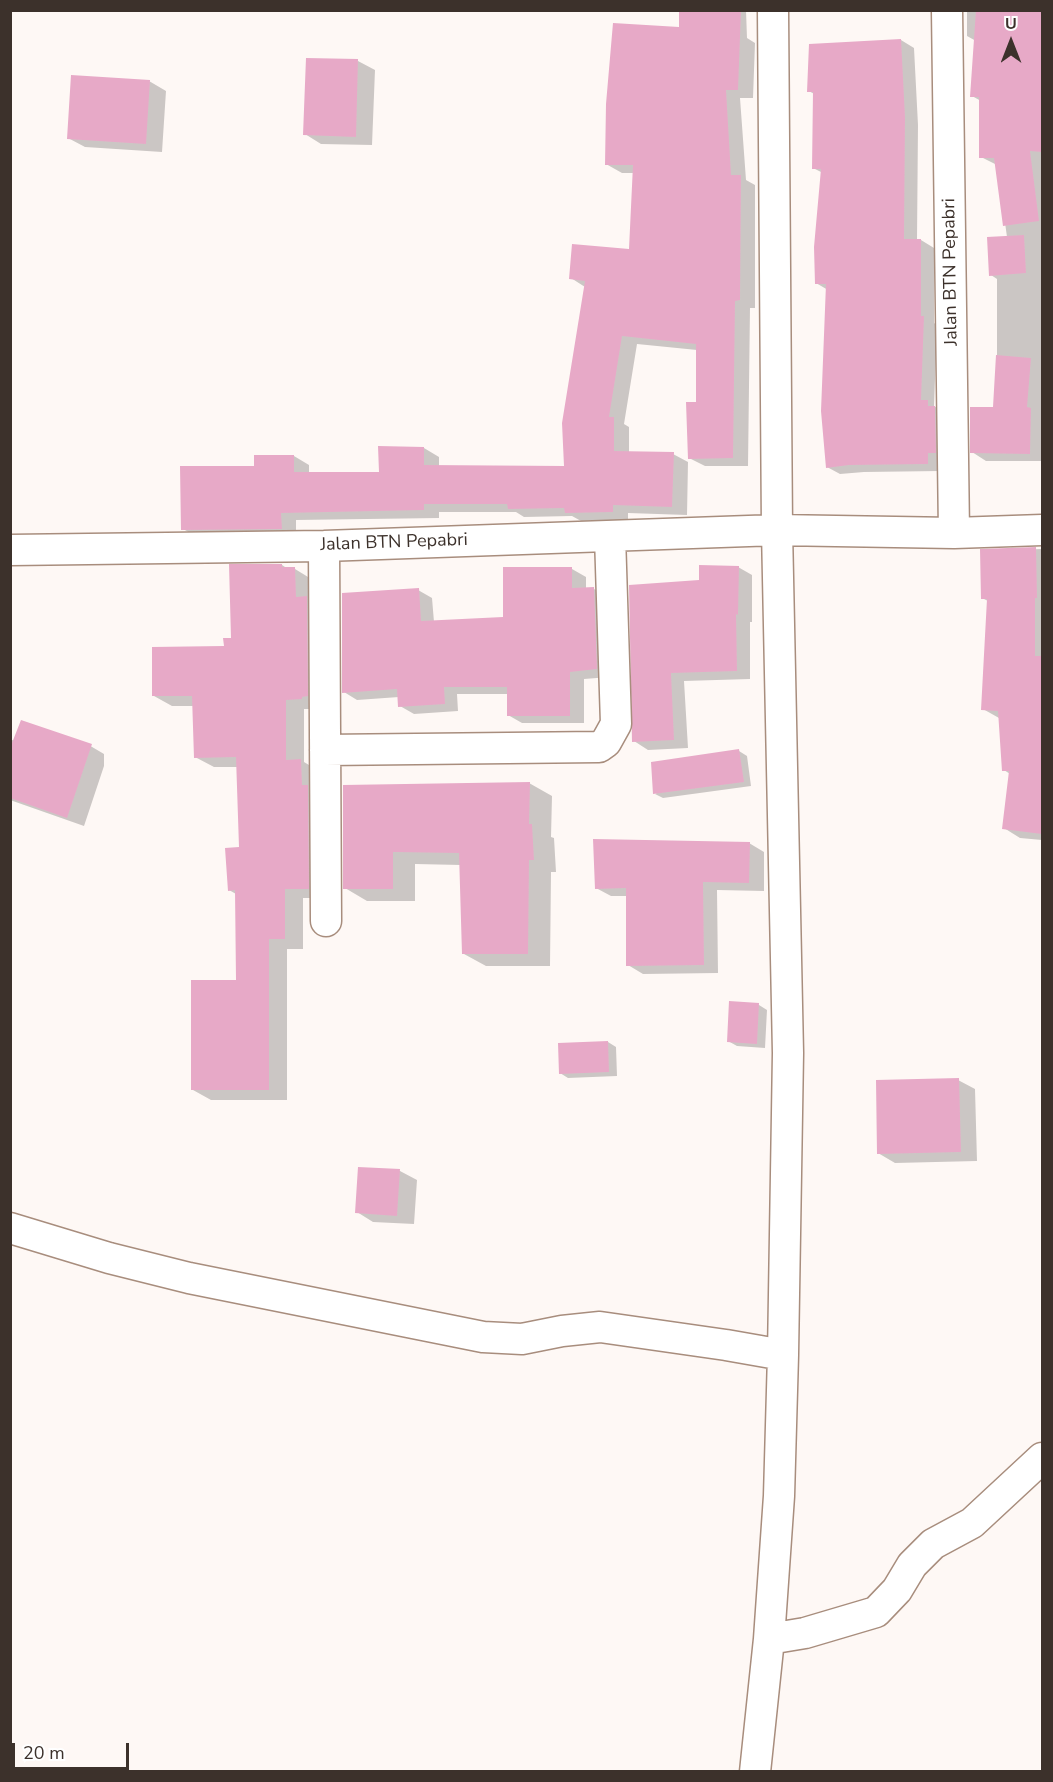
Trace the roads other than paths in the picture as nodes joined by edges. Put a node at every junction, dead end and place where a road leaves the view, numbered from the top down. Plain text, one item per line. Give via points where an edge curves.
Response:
1 (773, 10) edge
2 (947, 10) edge
3 (777, 530) junction
4 (1042, 530) edge
5 (954, 533) junction
6 (610, 536) junction
7 (324, 546) junction
8 (10, 550) edge
9 (325, 750) junction
10 (326, 921) dead end
11 (10, 1228) edge
12 (783, 1355) junction
13 (1042, 1458) edge
14 (769, 1639) junction
15 (755, 1772) edge

1 - 3 street
2 - 5 street, Jalan BTN Pepabri
3 - 5 street, Jalan BTN Pepabri
3 - 6 street, Jalan BTN Pepabri
3 - 12 street via 788,1053
4 - 5 street, Jalan BTN Pepabri
6 - 7 street, Jalan BTN Pepabri
6 - 9 street via 616,724 606,742 599,747
7 - 8 street, Jalan BTN Pepabri
7 - 9 street
9 - 10 street
11 - 12 street via 189,1278 483,1337 522,1339 600,1327
12 - 14 street
13 - 14 street via 972,1522 933,1544 876,1612 806,1634
14 - 15 street

